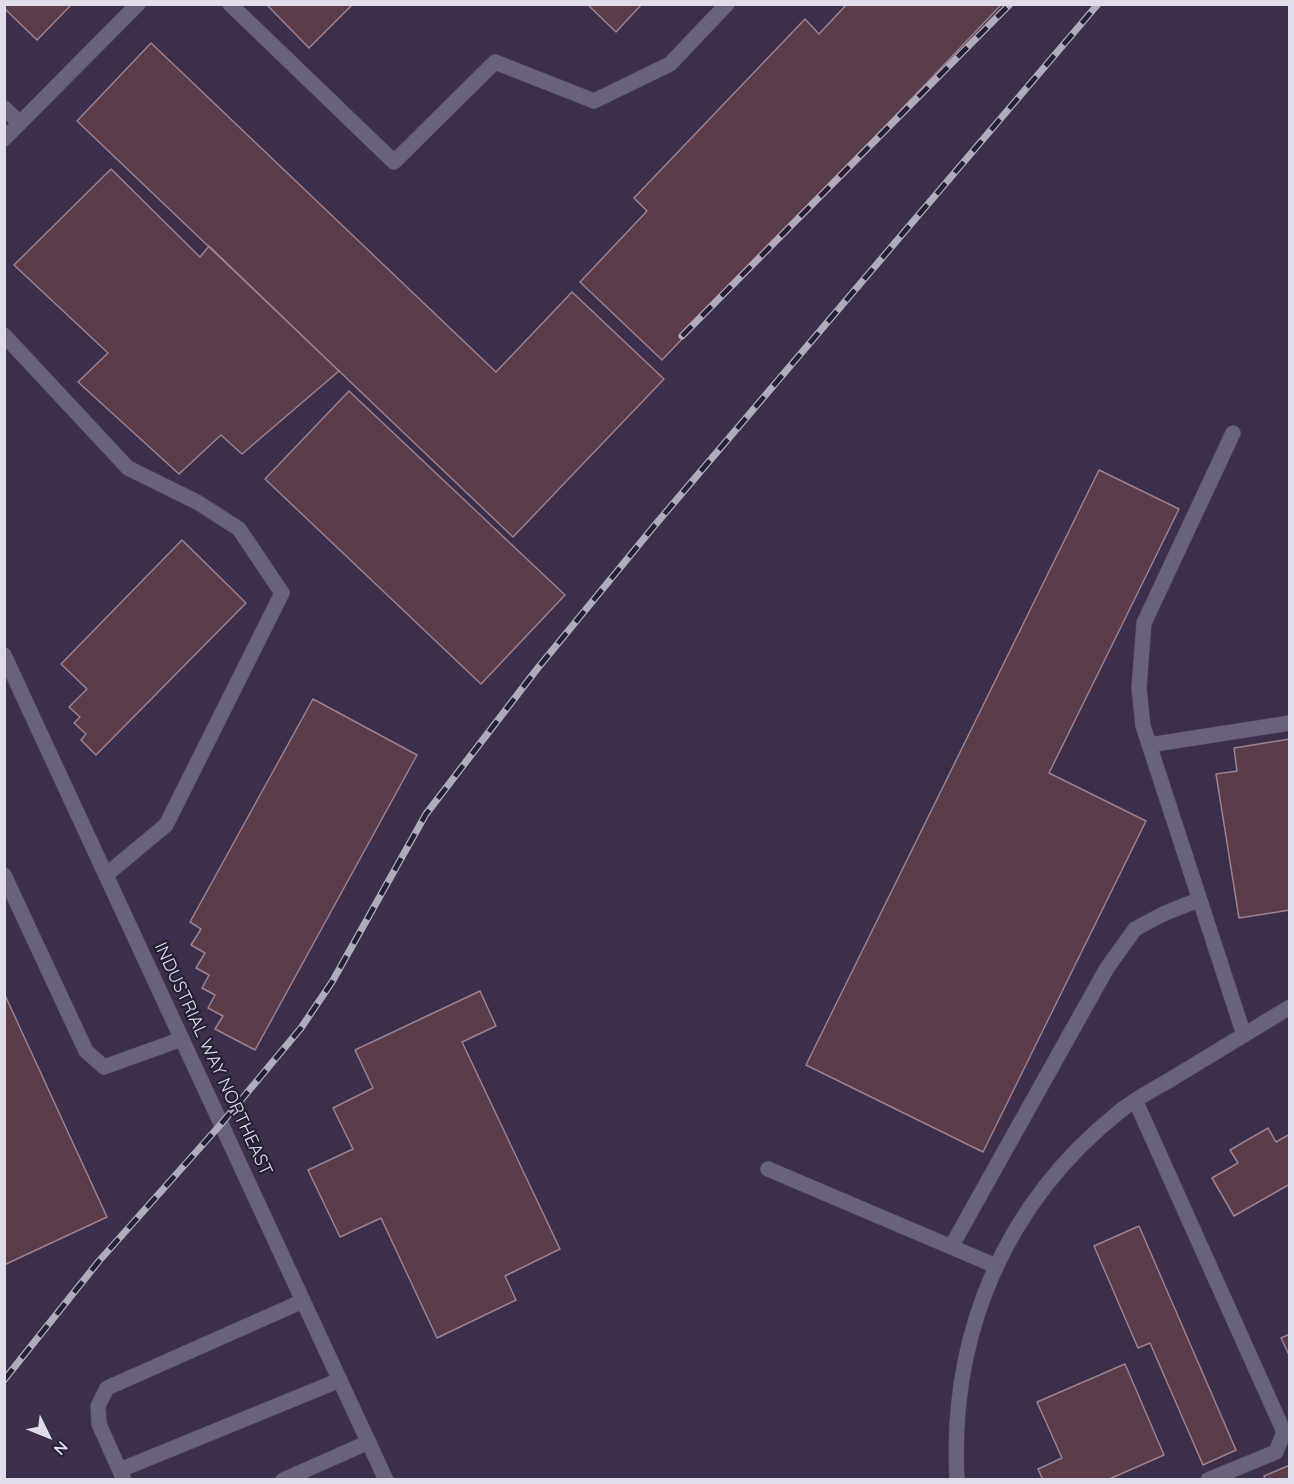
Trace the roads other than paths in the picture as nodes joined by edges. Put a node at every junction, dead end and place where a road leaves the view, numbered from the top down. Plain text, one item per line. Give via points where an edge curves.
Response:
1 (138, 4) edge
2 (230, 4) edge
3 (727, 4) edge
4 (4, 108) edge
5 (20, 123) junction
6 (4, 139) edge
7 (4, 335) edge
8 (1233, 433) dead end
9 (4, 655) edge
10 (1290, 723) edge
11 (1149, 745) junction
12 (106, 874) junction
13 (4, 875) edge
14 (1198, 900) junction
15 (1290, 1007) edge
16 (1244, 1035) junction
17 (182, 1039) junction
18 (1136, 1102) junction
19 (768, 1169) dead end
20 (951, 1247) junction
21 (996, 1266) junction
22 (303, 1301) junction
23 (340, 1380) junction
24 (369, 1442) junction
25 (122, 1475) edge
26 (283, 1479) edge
27 (386, 1479) edge
28 (957, 1479) edge
29 (1208, 1479) edge

1 - 5 street
2 - 3 street via 394,162 495,62 594,101 670,64
4 - 5 street
5 - 6 street
7 - 12 street via 128,468 197,502 239,529 282,594 166,825
8 - 11 street via 1144,623 1139,688
9 - 12 street, INDUSTRIAL WAY NORTHEAST
10 - 11 street
11 - 14 street
12 - 17 street, INDUSTRIAL WAY NORTHEAST
13 - 17 street via 86,1051 104,1067
14 - 16 street
14 - 20 street via 1135,929 1114,958
15 - 16 street
16 - 18 street
17 - 22 street, INDUSTRIAL WAY NORTHEAST
18 - 21 street via 1083,1143 1043,1186
18 - 29 street via 1284,1432 1276,1452
19 - 20 street
20 - 21 street
21 - 28 street via 987,1282 961,1378 955,1434
22 - 23 street, INDUSTRIAL WAY NORTHEAST
22 - 25 street via 107,1388 98,1406 99,1424
23 - 24 street, INDUSTRIAL WAY NORTHEAST
23 - 25 street
24 - 26 street
24 - 27 street, INDUSTRIAL WAY NORTHEAST

